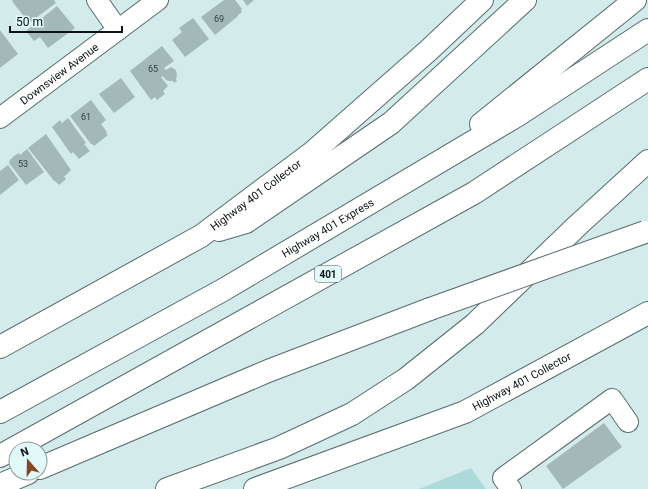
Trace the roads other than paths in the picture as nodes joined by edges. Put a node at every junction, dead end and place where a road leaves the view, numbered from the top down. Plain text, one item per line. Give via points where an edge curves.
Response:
1 (97, 0) edge
2 (158, 0) edge
3 (482, 0) edge
4 (525, 0) edge
5 (635, 0) edge
6 (118, 30) junction
7 (648, 30) edge
8 (648, 79) edge
9 (0, 118) edge
10 (648, 161) edge
11 (421, 173) junction
12 (647, 231) edge
13 (201, 236) junction
14 (648, 314) edge
15 (0, 347) edge
16 (0, 412) edge
17 (628, 422) dead end
18 (0, 456) edge
19 (48, 465) edge
20 (9, 481) edge
21 (507, 483) edge
22 (0, 485) edge
23 (167, 489) edge
24 (255, 489) edge

1 - 6 street
2 - 6 street, Downsview Avenue
3 - 13 highway, Highway 401 Collector via 313,152
4 - 13 highway via 391,123 246,222
5 - 11 highway
6 - 9 street, Downsview Avenue
7 - 11 highway, Highway 401 Express via 518,115
8 - 18 highway, 401 via 474,193
10 - 23 highway via 475,324 406,379 345,417 279,448
11 - 16 highway, Highway 401 Express via 224,290
12 - 19 highway, bridge via 430,309 268,371
13 - 15 highway, Highway 401 Collector
14 - 24 highway, Highway 401 Collector via 465,412
17 - 21 street via 612,399
20 - 22 highway

